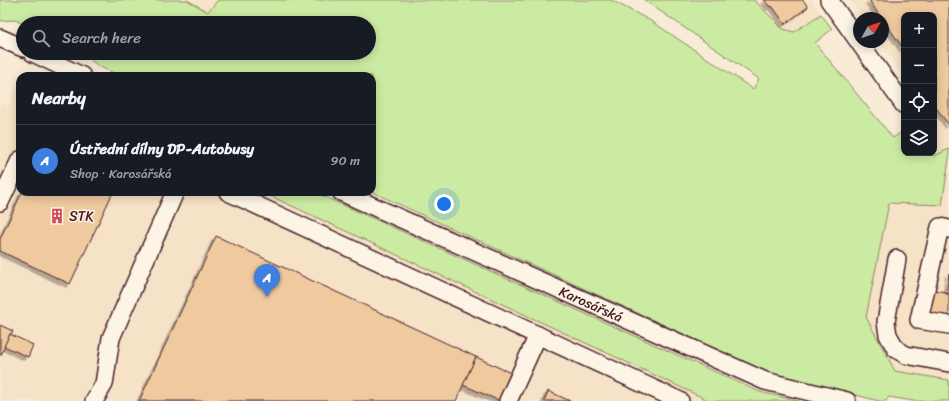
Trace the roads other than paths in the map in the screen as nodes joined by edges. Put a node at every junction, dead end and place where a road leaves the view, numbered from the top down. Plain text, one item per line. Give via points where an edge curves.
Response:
1 (829, 0) edge
2 (0, 38) edge
3 (16, 45) edge
4 (44, 60) edge
5 (63, 72) edge
6 (901, 101) edge
7 (16, 168) edge
8 (173, 196) edge
9 (237, 196) edge
10 (350, 196) edge
11 (0, 202) edge
12 (949, 229) edge
13 (896, 259) dead end
14 (949, 325) edge
15 (538, 335) junction
16 (949, 363) edge
17 (94, 401) edge
18 (508, 401) edge
19 (680, 401) edge
20 (847, 401) edge

1 - 6 street
2 - 3 street
4 - 5 street
7 - 11 street
8 - 17 street via 110,338 104,384
9 - 15 street
10 - 20 street, Karosářská via 765,381
12 - 14 street via 940,228 919,320
13 - 16 street via 886,322 888,335 896,349 906,355
15 - 18 street
15 - 19 street

